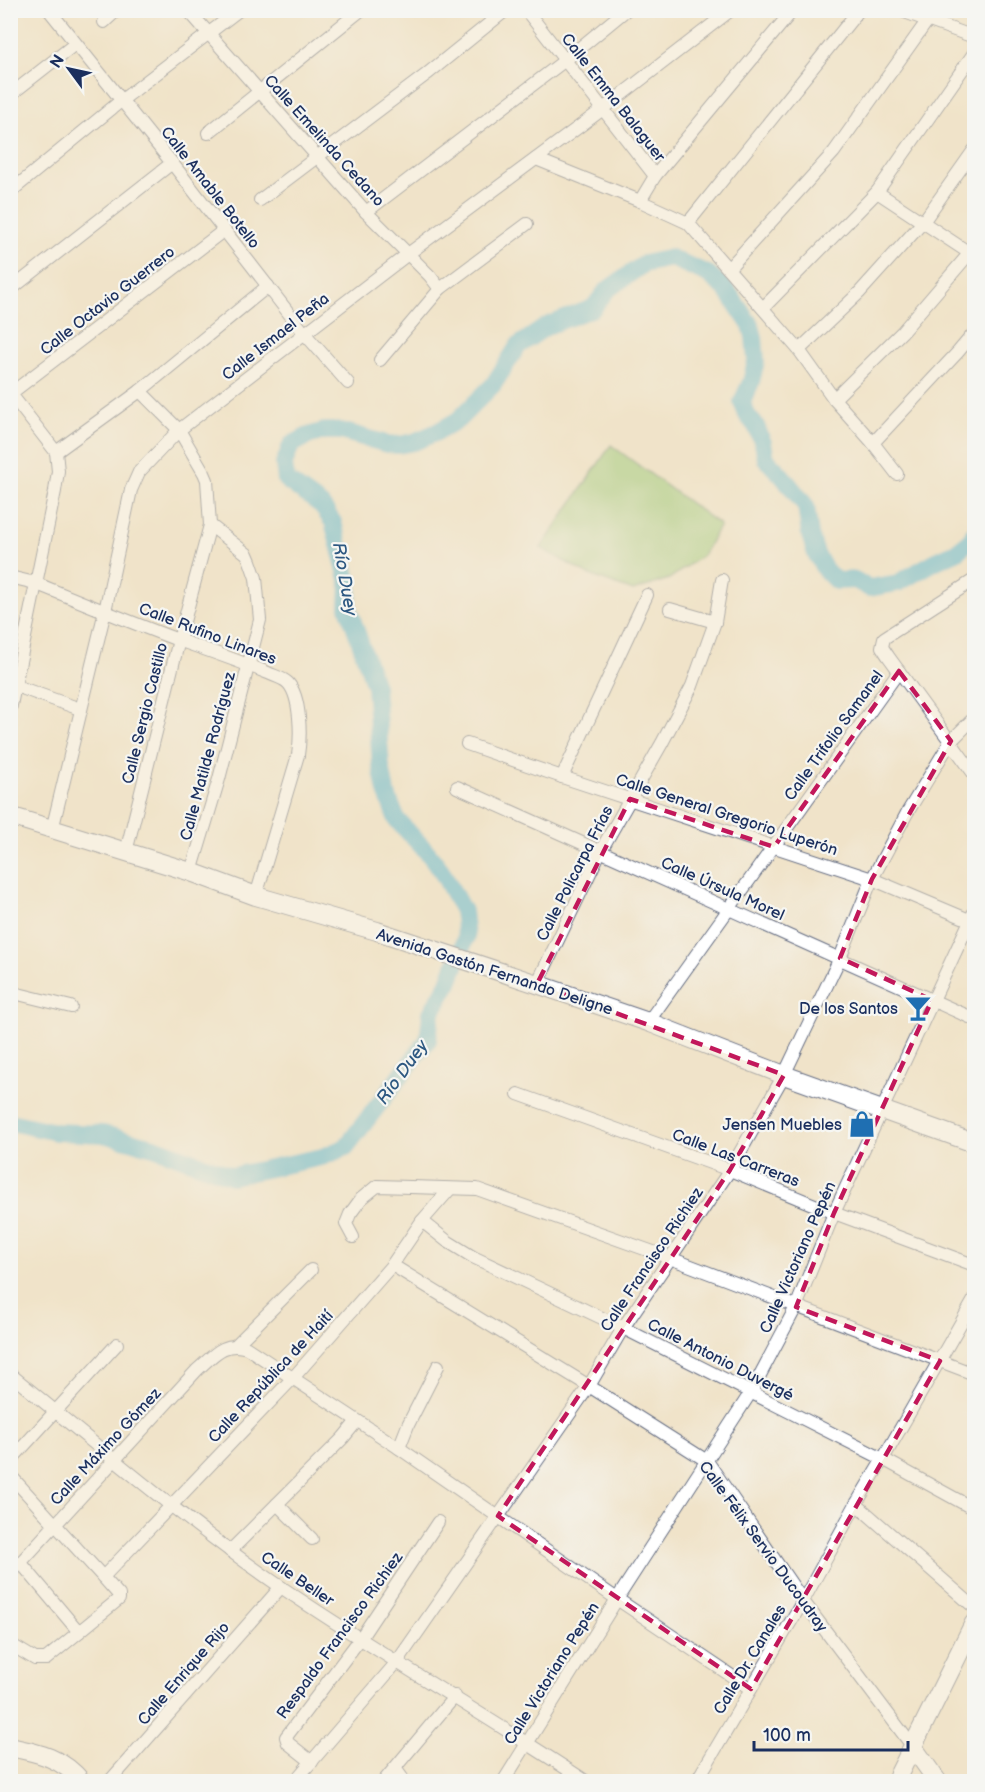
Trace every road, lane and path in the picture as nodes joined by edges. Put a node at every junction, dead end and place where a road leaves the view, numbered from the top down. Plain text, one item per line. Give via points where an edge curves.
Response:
1 (49, 10) edge
2 (117, 10) edge
3 (188, 10) edge
4 (239, 10) edge
5 (361, 10) edge
6 (506, 10) edge
7 (526, 10) edge
8 (626, 10) edge
9 (731, 10) edge
10 (794, 10) edge
11 (859, 10) edge
12 (899, 10) edge
13 (931, 15) edge
14 (104, 22) dead end
15 (209, 34) junction
16 (975, 37) edge
17 (75, 44) junction
18 (975, 53) edge
19 (564, 61) junction
20 (259, 91) junction
21 (10, 94) edge
22 (122, 100) junction
23 (603, 109) junction
24 (208, 133) dead end
25 (975, 150) edge
26 (317, 156) junction
27 (536, 159) junction
28 (172, 163) junction
29 (655, 176) junction
30 (10, 192) edge
31 (877, 192) junction
32 (260, 200) dead end
33 (640, 201) junction
34 (366, 212) junction
35 (922, 222) junction
36 (688, 223) junction
37 (526, 224) dead end
38 (224, 231) junction
39 (973, 253) edge
40 (408, 254) junction
41 (729, 268) junction
42 (268, 286) junction
43 (440, 289) junction
44 (10, 290) edge
45 (763, 308) junction
46 (975, 333) edge
47 (305, 334) junction
48 (799, 350) junction
49 (380, 360) dead end
50 (348, 382) dead end
51 (140, 391) junction
52 (11, 394) edge
53 (834, 399) junction
54 (179, 430) junction
55 (873, 443) junction
56 (56, 452) junction
57 (897, 474) dead end
58 (210, 525) junction
59 (10, 577) edge
60 (722, 580) dead end
61 (975, 580) edge
62 (35, 583) junction
63 (647, 595) dead end
64 (670, 609) dead end
65 (105, 611) junction
66 (715, 622) junction
67 (179, 640) junction
68 (249, 665) junction
69 (899, 671) junction
70 (16, 686) junction
71 (80, 709) junction
72 (10, 710) edge
73 (975, 718) edge
74 (951, 741) junction
75 (467, 744) dead end
76 (975, 774) edge
77 (562, 777) junction
78 (457, 787) dead end
79 (630, 799) junction
80 (10, 816) edge
81 (52, 830) junction
82 (774, 847) junction
83 (126, 852) junction
84 (600, 852) junction
85 (191, 872) junction
86 (872, 879) junction
87 (256, 896) junction
88 (729, 909) junction
89 (973, 918) edge
90 (840, 958) junction
91 (537, 984) junction
92 (10, 992) edge
93 (932, 1000) junction
94 (71, 1007) dead end
95 (975, 1019) edge
96 (648, 1022) junction
97 (784, 1075) junction
98 (518, 1094) dead end
99 (882, 1111) junction
100 (975, 1143) edge
101 (730, 1170) junction
102 (450, 1189) junction
103 (834, 1213) junction
104 (422, 1221) junction
105 (353, 1237) dead end
106 (670, 1258) junction
107 (392, 1265) junction
108 (975, 1265) edge
109 (311, 1269) dead end
110 (975, 1300) edge
111 (796, 1307) junction
112 (623, 1328) junction
113 (117, 1344) dead end
114 (232, 1345) junction
115 (940, 1361) junction
116 (438, 1366) dead end
117 (10, 1374) edge
118 (975, 1374) edge
119 (293, 1378) junction
120 (589, 1386) junction
121 (751, 1392) junction
122 (55, 1411) junction
123 (357, 1421) junction
124 (399, 1448) junction
125 (883, 1459) junction
126 (114, 1460) junction
127 (10, 1461) edge
128 (707, 1461) junction
129 (10, 1475) edge
130 (277, 1504) junction
131 (856, 1504) junction
132 (170, 1505) junction
133 (975, 1509) edge
134 (498, 1516) junction
135 (438, 1522) dead end
136 (56, 1524) junction
137 (312, 1539) dead end
138 (230, 1551) junction
139 (21, 1563) junction
140 (10, 1574) edge
141 (104, 1577) junction
142 (281, 1587) junction
143 (616, 1599) junction
144 (803, 1601) junction
145 (975, 1607) edge
146 (975, 1623) edge
147 (80, 1632) junction
148 (360, 1639) junction
149 (10, 1644) edge
150 (397, 1662) junction
151 (751, 1689) junction
152 (455, 1696) junction
153 (527, 1742) junction
154 (10, 1747) edge
155 (913, 1747) junction
156 (312, 1762) junction
157 (395, 1768) junction
158 (306, 1777) edge
159 (82, 1782) edge
160 (109, 1782) edge
161 (294, 1782) edge
162 (383, 1782) edge
163 (405, 1782) edge
164 (503, 1782) edge
165 (587, 1782) edge
166 (696, 1782) edge
167 (895, 1782) edge
168 (938, 1782) edge

1 - 17 street, Calle Amable Botello
2 - 14 street
3 - 15 street, Calle Emelinda Cedano
4 - 15 street
5 - 20 street
6 - 26 street
7 - 19 street, Calle Emma Balaguer
8 - 19 street
9 - 23 street, Calle Ismael Peña
10 - 29 street
11 - 36 street
12 - 13 street
13 - 16 street
13 - 41 street via 834,152
15 - 20 street, Calle Emelinda Cedano
15 - 22 street
17 - 21 street
17 - 22 street, Calle Amable Botello
18 - 31 street
19 - 23 street, Calle Emma Balaguer
19 - 34 street
20 - 24 street
20 - 26 street, Calle Emelinda Cedano
22 - 28 street, Calle Amable Botello
22 - 30 street
23 - 27 street, Calle Ismael Peña
23 - 29 street, Calle Emma Balaguer
25 - 35 street
26 - 32 street
26 - 34 street, Calle Emelinda Cedano
27 - 33 street
27 - 40 street, Calle Ismael Peña
28 - 38 street, Calle Amable Botello
28 - 44 street
29 - 33 street
31 - 35 street
31 - 45 street
33 - 36 street
34 - 40 street, Calle Emelinda Cedano
35 - 39 street
35 - 48 street via 859,293
36 - 41 street
37 - 43 street
38 - 42 street, Calle Amable Botello
38 - 52 street, Calle Octavio Guerrero
39 - 53 street via 902,332
40 - 43 street, Calle Emelinda Cedano
40 - 47 street, Calle Ismael Peña
41 - 45 street
42 - 47 street, Calle Amable Botello
42 - 51 street
43 - 49 street
45 - 48 street
46 - 55 street
47 - 50 street, Calle Amable Botello
47 - 54 street, Calle Ismael Peña
48 - 53 street
51 - 54 street, Calle Sergio Castillo
51 - 56 street
52 - 56 street
53 - 55 street
54 - 58 street, Calle Sergio Castillo via 207,480
54 - 65 street, Calle Ismael Peña via 133,484
55 - 57 street
56 - 62 street via 55,491
58 - 67 street, Calle Sergio Castillo
58 - 68 street, Calle Matilde Rodríguez via 247,554 256,578 260,620
59 - 62 street, Calle Rufino Linares
60 - 66 street, Calle Policarpa Frías
61 - 69 street via 884,638 882,647
62 - 65 street, Calle Rufino Linares
62 - 70 street
63 - 77 street
64 - 66 street
65 - 67 street, Calle Rufino Linares
65 - 71 street, Calle Ismael Peña
66 - 79 street, Calle Policarpa Frías via 692,686
67 - 68 street, Calle Rufino Linares
67 - 83 street, Calle Sergio Castillo
68 - 85 street, Calle Matilde Rodríguez
68 - 87 street, Calle Rufino Linares via 289,685 295,699 300,740
69 - 74 street
69 - 82 street, Calle Trifolio Samanel
70 - 71 street
70 - 72 street
71 - 81 street, Calle Ismael Peña
73 - 74 street, Calle Francisco Richiez
74 - 76 street
74 - 86 street, Calle Francisco Richiez
75 - 77 street, Calle General Gregorio Luperón
77 - 79 street, Calle General Gregorio Luperón
78 - 84 street, Calle Úrsula Morel
79 - 82 street, Calle General Gregorio Luperón
79 - 84 street, Calle Policarpa Frías
80 - 81 street, Avenida Gastón Fernando Deligne
81 - 83 street, Avenida Gastón Fernando Deligne
82 - 86 street, Calle General Gregorio Luperón
82 - 88 street, Calle Trifolio Samanel
83 - 85 street, Avenida Gastón Fernando Deligne
84 - 88 street, Calle Úrsula Morel
84 - 91 street, Calle Policarpa Frías
85 - 87 street, Avenida Gastón Fernando Deligne
86 - 89 street, Calle General Gregorio Luperón
86 - 90 street, Calle Francisco Richiez
87 - 91 street, Avenida Gastón Fernando Deligne
88 - 90 street, Calle Úrsula Morel
88 - 96 street, Calle Trifolio Samanel
89 - 93 street, Calle Victoriano Pepén
90 - 93 street, Calle Úrsula Morel
90 - 97 street, Calle Francisco Richiez
91 - 96 street, Avenida Gastón Fernando Deligne
92 - 94 street
93 - 95 street, Calle Úrsula Morel
93 - 99 street, Calle Victoriano Pepén
96 - 97 street, Avenida Gastón Fernando Deligne
97 - 99 street, Avenida Gastón Fernando Deligne
97 - 101 street, Calle Francisco Richiez
98 - 101 street, Calle Las Carreras
99 - 100 street, Avenida Gastón Fernando Deligne
99 - 103 street, Calle Victoriano Pepén
101 - 103 street, Calle Las Carreras
101 - 106 street, Calle Francisco Richiez
102 - 104 street, Calle República de Haití
102 - 105 street via 377,1186 350,1214 346,1224
102 - 106 street via 477,1189
103 - 108 street, Calle Las Carreras
103 - 111 street, Calle Victoriano Pepén
104 - 107 street, Calle República de Haití
104 - 112 street, Calle Antonio Duvergé via 473,1257
106 - 111 street
106 - 112 street, Calle Francisco Richiez
107 - 119 street, Calle República de Haití
107 - 120 street, Calle Félix Servio Ducoudray
109 - 114 street, Calle Máximo Gómez
110 - 115 street, Calle Dr. Canales
111 - 115 street
111 - 121 street, Calle Victoriano Pepén
112 - 120 street, Calle Francisco Richiez
112 - 121 street, Calle Antonio Duvergé
113 - 122 street
114 - 119 street via 247,1347
114 - 126 street, Calle Máximo Gómez via 197,1370
115 - 118 street
115 - 125 street, Calle Dr. Canales
116 - 124 street
117 - 122 street, Calle Beller
119 - 123 street
119 - 132 street, Calle República de Haití
120 - 128 street, Calle Félix Servio Ducoudray
120 - 134 street, Calle Francisco Richiez
121 - 125 street, Calle Antonio Duvergé
121 - 128 street, Calle Victoriano Pepén
122 - 126 street, Calle Beller
122 - 127 street
123 - 124 street
123 - 130 street
124 - 134 street
125 - 131 street, Calle Dr. Canales
125 - 133 street, Calle Antonio Duvergé
126 - 132 street, Calle Beller
126 - 136 street, Calle Máximo Gómez
128 - 143 street, Calle Victoriano Pepén
128 - 144 street, Calle Félix Servio Ducoudray
129 - 136 street
130 - 137 street
130 - 138 street
131 - 144 street, Calle Dr. Canales
131 - 145 street
132 - 138 street, Calle Beller
132 - 141 street, Calle República de Haití
134 - 143 street
134 - 150 street, Calle Francisco Richiez
135 - 148 street, Respaldo Francisco Richiez
136 - 139 street, Calle Máximo Gómez
136 - 141 street
138 - 142 street, Calle Beller
139 - 140 street, Calle Máximo Gómez
139 - 147 street
141 - 147 street via 119,1599
142 - 148 street, Calle Beller
142 - 160 street, Calle Enrique Rijo
143 - 151 street
143 - 153 street, Calle Victoriano Pepén
144 - 151 street, Calle Dr. Canales
144 - 155 street, Calle Félix Servio Ducoudray
146 - 155 street
147 - 149 street via 46,1659 34,1659
148 - 150 street, Calle Beller
148 - 156 street, Respaldo Francisco Richiez via 286,1737
150 - 152 street, Calle Beller
150 - 156 street, Calle Francisco Richiez
151 - 166 street, Calle Dr. Canales
152 - 153 street, Calle Beller
152 - 157 street
153 - 164 street, Calle Victoriano Pepén
153 - 165 street, Calle Beller
154 - 159 street via 63,1762
155 - 167 street
155 - 168 street, Calle Félix Servio Ducoudray
156 - 158 street, Calle Francisco Richiez
157 - 162 street
157 - 163 street
158 - 161 street, Calle Francisco Richiez

